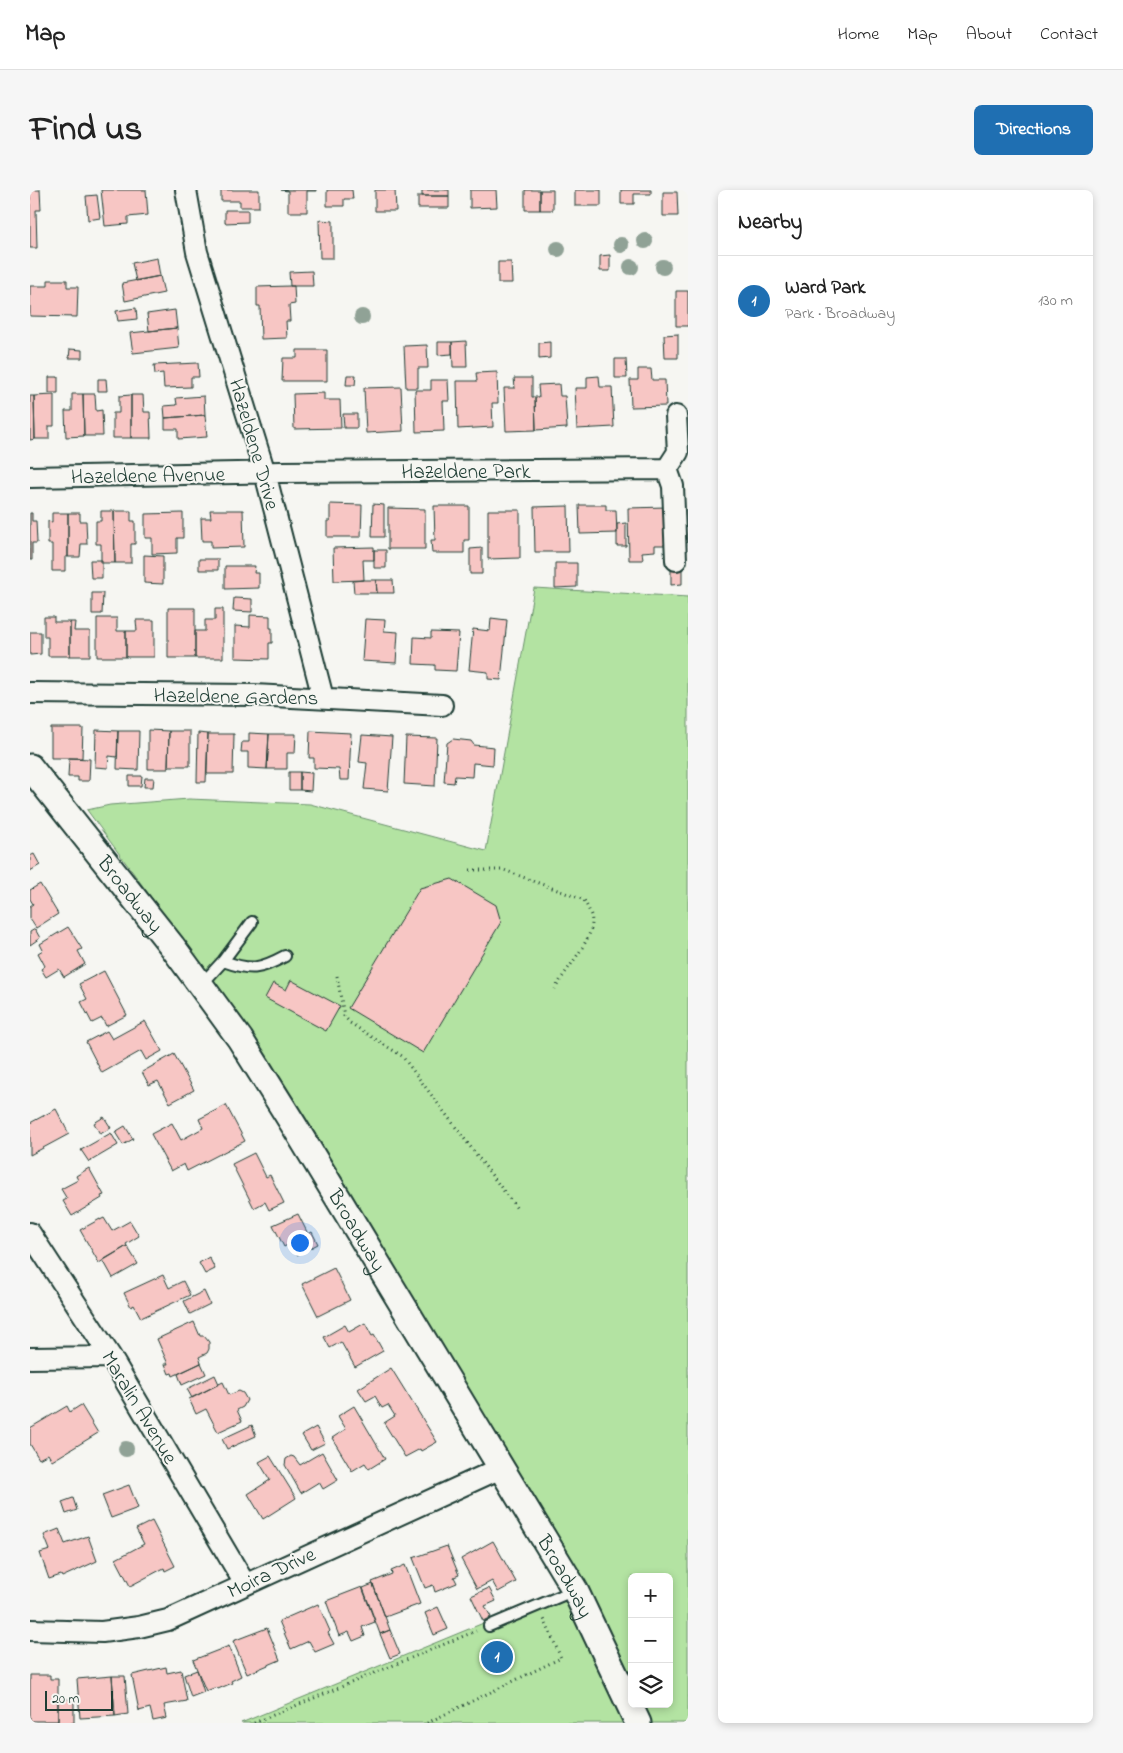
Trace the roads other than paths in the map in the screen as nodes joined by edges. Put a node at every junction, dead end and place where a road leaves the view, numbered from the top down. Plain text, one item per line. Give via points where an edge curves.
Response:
1 (186, 190) edge
2 (676, 416) dead end
3 (683, 452) edge
4 (667, 469) junction
5 (265, 473) junction
6 (30, 477) edge
7 (676, 560) dead end
8 (30, 693) edge
9 (323, 698) junction
10 (442, 705) dead end
11 (30, 767) edge
12 (252, 922) dead end
13 (285, 956) dead end
14 (222, 961) junction
15 (201, 985) junction
16 (30, 1233) edge
17 (111, 1357) junction
18 (30, 1358) edge
19 (501, 1468) junction
20 (245, 1584) junction
21 (575, 1590) junction
22 (489, 1626) road end
23 (30, 1630) edge
24 (638, 1723) edge

1 - 5 street, Hazeldene Drive via 197,252
2 - 3 street
3 - 4 street
4 - 5 street, Hazeldene Park
4 - 7 street via 672,486
5 - 6 street, Hazeldene Avenue
5 - 9 street, Hazeldene Drive
8 - 9 street, Hazeldene Gardens
9 - 10 street, Hazeldene Gardens
11 - 15 street, Broadway
12 - 14 lane
13 - 14 lane via 270,964 243,968
14 - 15 lane
15 - 19 street, Broadway via 285,1111
16 - 17 street, Maralin Avenue
17 - 18 street
17 - 20 street, Maralin Avenue
19 - 20 street, Moira Drive
19 - 21 street, Broadway
20 - 23 street, Moira Drive via 168,1620 138,1627 102,1632
21 - 22 lane
21 - 24 street, Broadway

